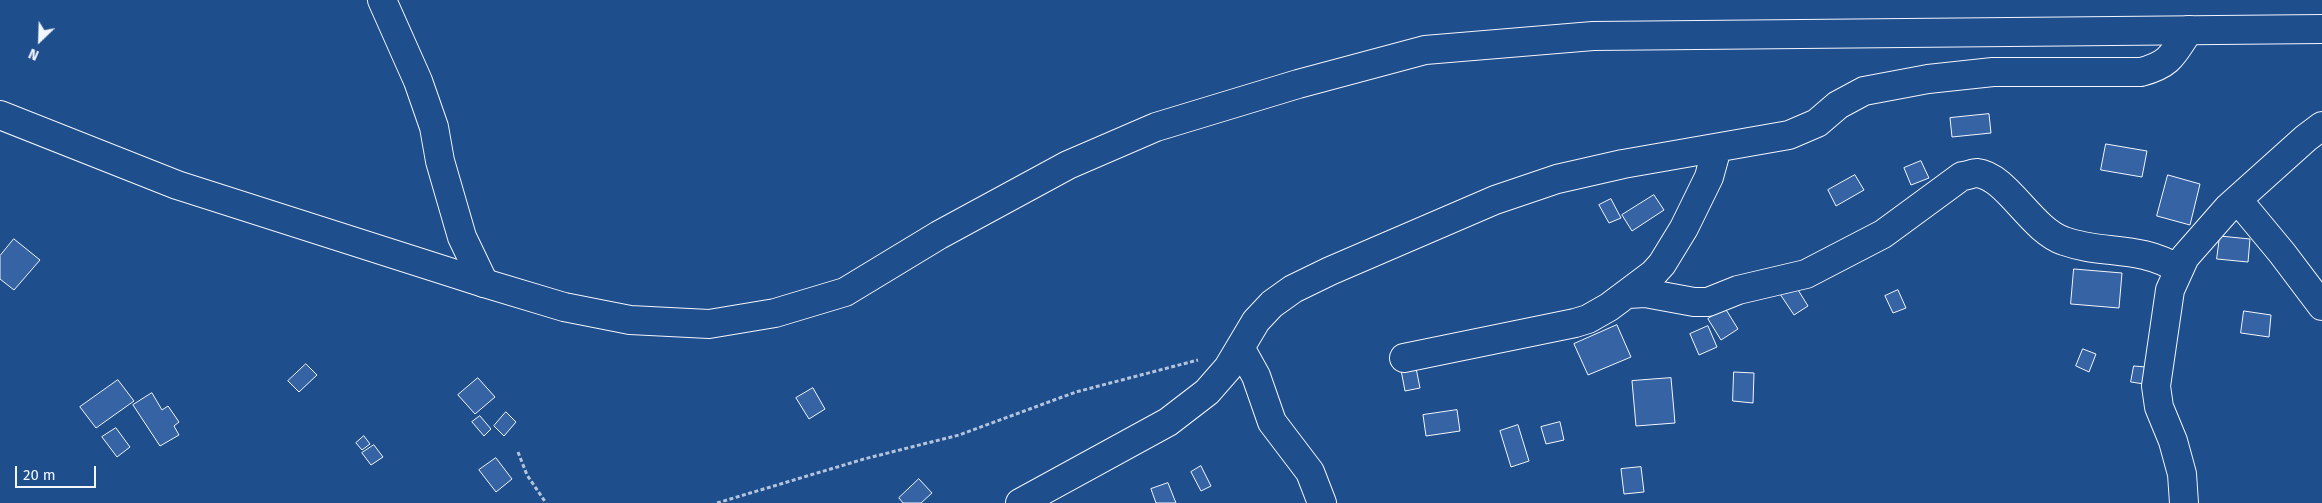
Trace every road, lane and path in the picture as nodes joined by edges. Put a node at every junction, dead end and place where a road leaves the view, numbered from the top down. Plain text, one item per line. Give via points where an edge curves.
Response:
1 (382, 0) edge
2 (2322, 29) edge
3 (2188, 30) junction
4 (0, 116) edge
5 (2322, 126) edge
6 (1717, 148) junction
7 (2238, 200) junction
8 (2178, 269) junction
9 (484, 284) junction
10 (1628, 294) junction
11 (2322, 306) edge
12 (1241, 349) junction
13 (1404, 358) dead end
14 (518, 452) dead end
15 (546, 503) edge
16 (717, 503) edge
17 (1020, 503) edge
18 (1322, 503) edge
19 (2184, 503) edge

1 - 9 main road via 421,90 434,127 440,162 462,236
2 - 3 main road
3 - 6 main road via 2170,59 2158,68 2141,72 1993,72 1928,79 1864,91 1838,105 1817,123 1789,135
3 - 9 main road via 1593,36 1425,50 1156,127 1068,165 939,235 845,292 775,313 709,324 630,320 564,307
4 - 9 main road via 176,185
5 - 7 main road
6 - 10 main road via 1709,177 1673,247 1653,274
6 - 12 main road via 1557,179 1422,230 1293,289 1256,321
7 - 8 main road via 2197,243
7 - 11 main road
8 - 10 main road via 2149,255 2056,238 2028,215 1994,179 1977,173 1962,176 1883,234 1806,274 1738,290 1708,302 1645,293
8 - 19 main road via 2165,310 2156,386 2159,407 2173,440
10 - 13 main road via 1599,314 1575,323
12 - 16 path via 1076,392 959,435 864,459
12 - 17 main road via 1206,392 1168,422
12 - 18 main road via 1256,376 1272,422 1310,472
14 - 15 path via 527,474

